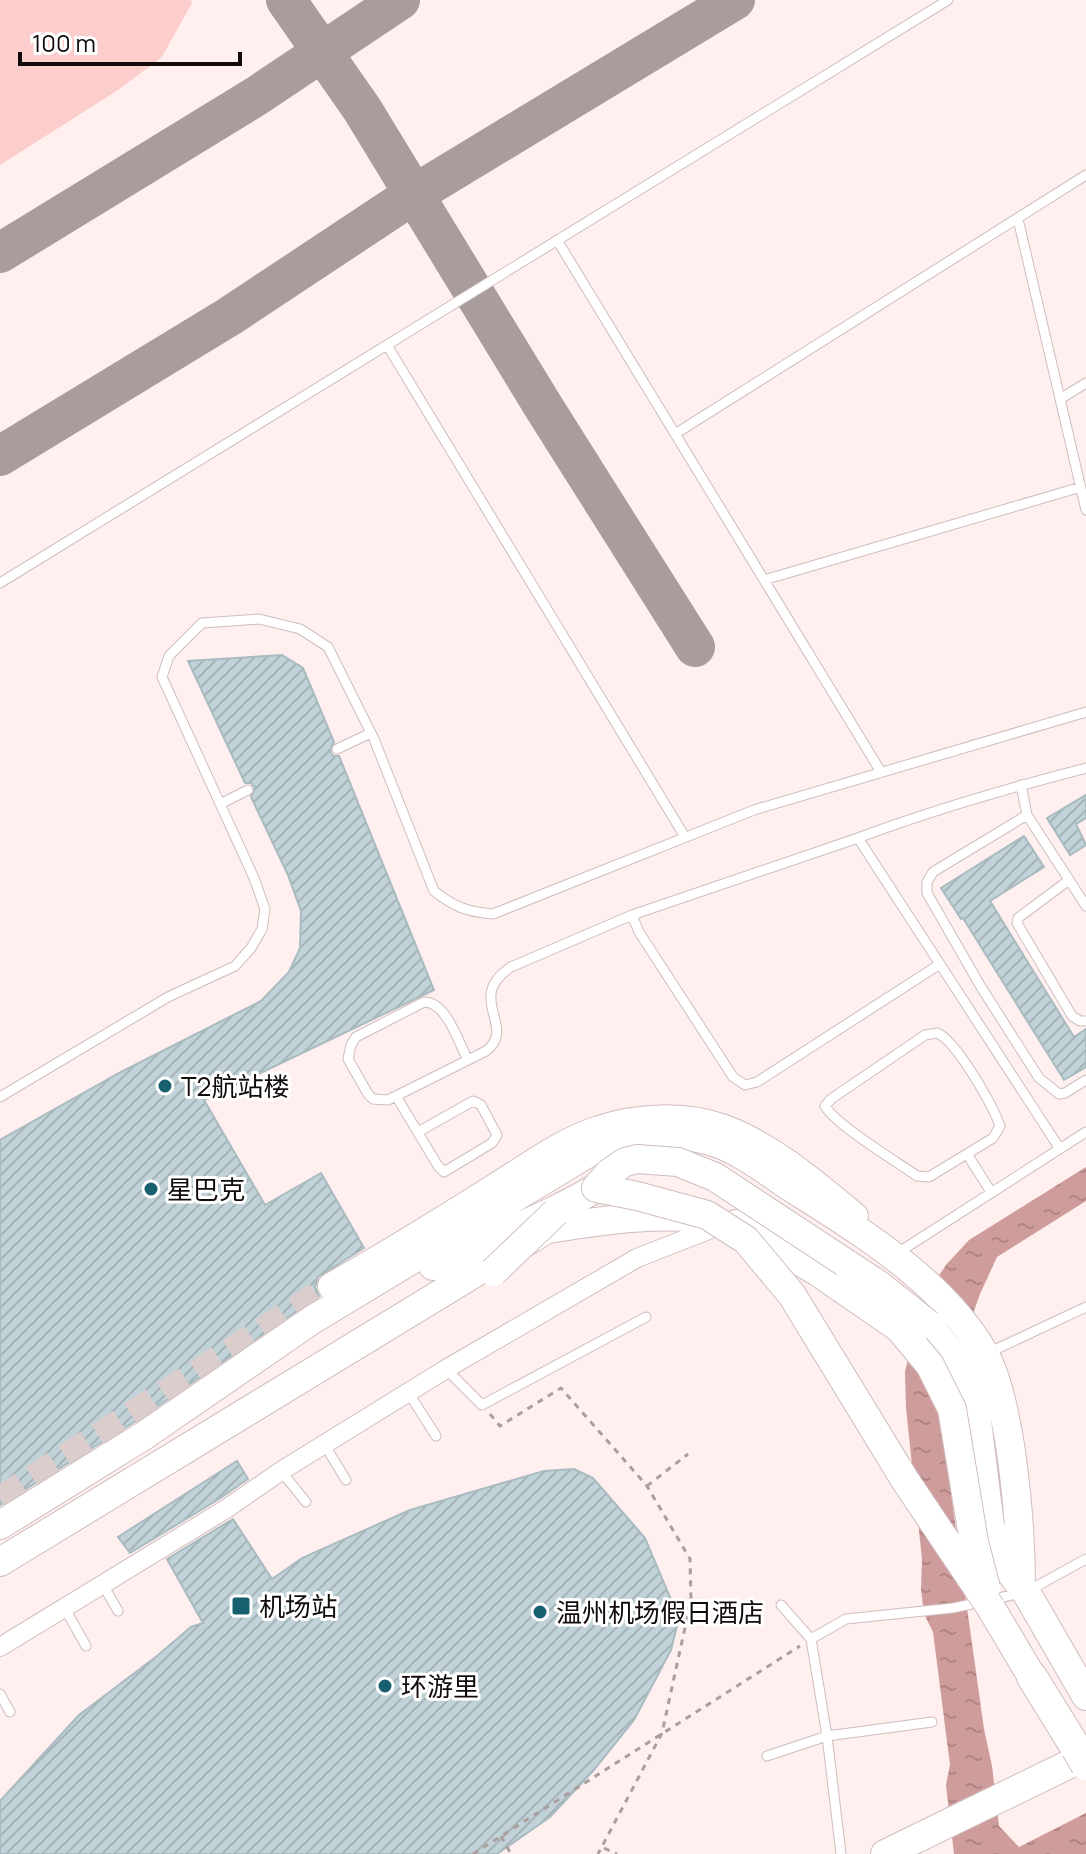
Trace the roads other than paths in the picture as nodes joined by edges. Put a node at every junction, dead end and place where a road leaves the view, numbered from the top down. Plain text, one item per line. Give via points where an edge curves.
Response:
1 (948, 0) edge
2 (1086, 175) edge
3 (1018, 219) junction
4 (557, 240) junction
5 (387, 345) junction
6 (1086, 383) edge
7 (1060, 399) junction
8 (675, 434) junction
9 (1081, 487) junction
10 (1086, 510) edge
11 (764, 580) junction
12 (0, 583) edge
13 (1086, 712) edge
14 (371, 733) junction
15 (337, 749) dead end
16 (1086, 768) edge
17 (881, 772) junction
18 (1021, 785) junction
19 (248, 790) dead end
20 (220, 804) junction
21 (1027, 815) junction
22 (685, 837) junction
23 (858, 838) junction
24 (1069, 880) junction
25 (1086, 906) edge
26 (632, 915) junction
27 (940, 964) junction
28 (1086, 1021) edge
29 (468, 1060) junction
30 (1086, 1080) edge
31 (396, 1096) junction
32 (0, 1097) edge
33 (418, 1132) junction
34 (1086, 1132) edge
35 (710, 1142) junction
36 (1060, 1149) junction
37 (967, 1154) junction
38 (596, 1188) junction
39 (991, 1192) junction
40 (552, 1220) junction
41 (732, 1221) junction
42 (786, 1253) junction
43 (896, 1254) junction
44 (919, 1276) junction
45 (331, 1286) tunnel mouth
46 (1086, 1307) edge
47 (646, 1317) dead end
48 (985, 1355) junction
49 (446, 1369) junction
50 (408, 1392) junction
51 (436, 1436) dead end
52 (324, 1444) junction
53 (281, 1471) junction
54 (346, 1480) dead end
55 (306, 1502) dead end
56 (0, 1525) edge
57 (0, 1533) edge
58 (1086, 1559) edge
59 (0, 1562) edge
60 (0, 1579) edge
61 (102, 1583) junction
62 (1024, 1589) junction
63 (781, 1605) dead end
64 (64, 1607) junction
65 (991, 1608) junction
66 (118, 1611) dead end
67 (811, 1639) junction
68 (86, 1646) dead end
69 (0, 1647) edge
70 (1032, 1677) joint
71 (0, 1694) edge
72 (1086, 1696) edge
73 (10, 1712) dead end
74 (932, 1722) dead end
75 (827, 1736) junction
76 (767, 1756) dead end
77 (1084, 1757) edge
78 (841, 1854) edge
79 (885, 1854) edge

1 - 4 lane
2 - 3 lane
3 - 7 lane
3 - 8 lane
4 - 5 lane
4 - 8 lane
5 - 12 lane
5 - 22 lane
6 - 7 lane
7 - 9 lane
8 - 11 lane
9 - 10 lane
9 - 11 lane
11 - 17 lane
13 - 17 lane
14 - 15 lane
14 - 20 lane via 328,647 300,629 259,619 202,623 169,656 162,677
14 - 22 lane via 434,891 454,907 493,914
16 - 18 lane
17 - 22 lane
18 - 21 lane
18 - 23 lane
19 - 20 lane
20 - 32 lane via 265,909 251,948 235,966 168,997
21 - 24 lane
21 - 30 lane via 933,872 927,893 1039,1078 1059,1094
23 - 26 lane
23 - 27 lane
24 - 25 lane
24 - 28 lane via 1017,923 1072,1016
26 - 27 lane via 733,1077 745,1085
26 - 29 lane via 502,973 490,995 498,1040
27 - 36 lane
29 - 31 lane
29 - 31 lane via 441,1010 424,1002 356,1037 348,1051 368,1094 382,1101
31 - 33 lane
33 - 33 lane via 444,1172 497,1135 481,1105 473,1101
34 - 36 lane
35 - 40 main road via 637,1171
35 - 42 main road via 746,1174 773,1211
35 - 44 main road via 757,1165
35 - 56 main road via 645,1135 600,1146 312,1320 145,1435
36 - 39 lane
37 - 37 lane via 929,1177 917,1176 829,1113 826,1103 925,1035 937,1033 962,1060 1000,1126 993,1138
37 - 39 lane
38 - 40 main road
38 - 62 main road, bridge via 609,1173 637,1159 678,1162 715,1177 879,1285 928,1324 959,1363 975,1404 990,1526 1000,1559
38 - 65 main road, bridge via 707,1215 746,1240 792,1295
39 - 43 lane
40 - 41 main road via 673,1216
40 - 57 main road via 486,1240 424,1271
40 - 59 main road
40 - 60 main road, bridge via 493,1272
41 - 42 main road
41 - 49 street via 637,1258
42 - 65 main road, bridge via 899,1328 930,1365 952,1409
43 - 44 main road
43 - 45 main road via 760,1145 698,1120 653,1118 599,1128 551,1152
44 - 48 main road
46 - 48 lane
47 - 49 lane via 482,1405
48 - 62 main road via 1007,1434
49 - 50 street
50 - 51 lane
50 - 52 street
52 - 53 street
52 - 54 lane
53 - 55 lane
53 - 61 street
58 - 62 lane
61 - 64 street
61 - 66 lane
62 - 67 lane via 953,1608 846,1619
62 - 72 main road
63 - 67 lane
64 - 68 lane
64 - 69 street
65 - 70 main road
67 - 75 lane
70 - 77 highway
71 - 73 lane
74 - 75 lane
75 - 76 lane
75 - 78 lane
77 - 79 main road

